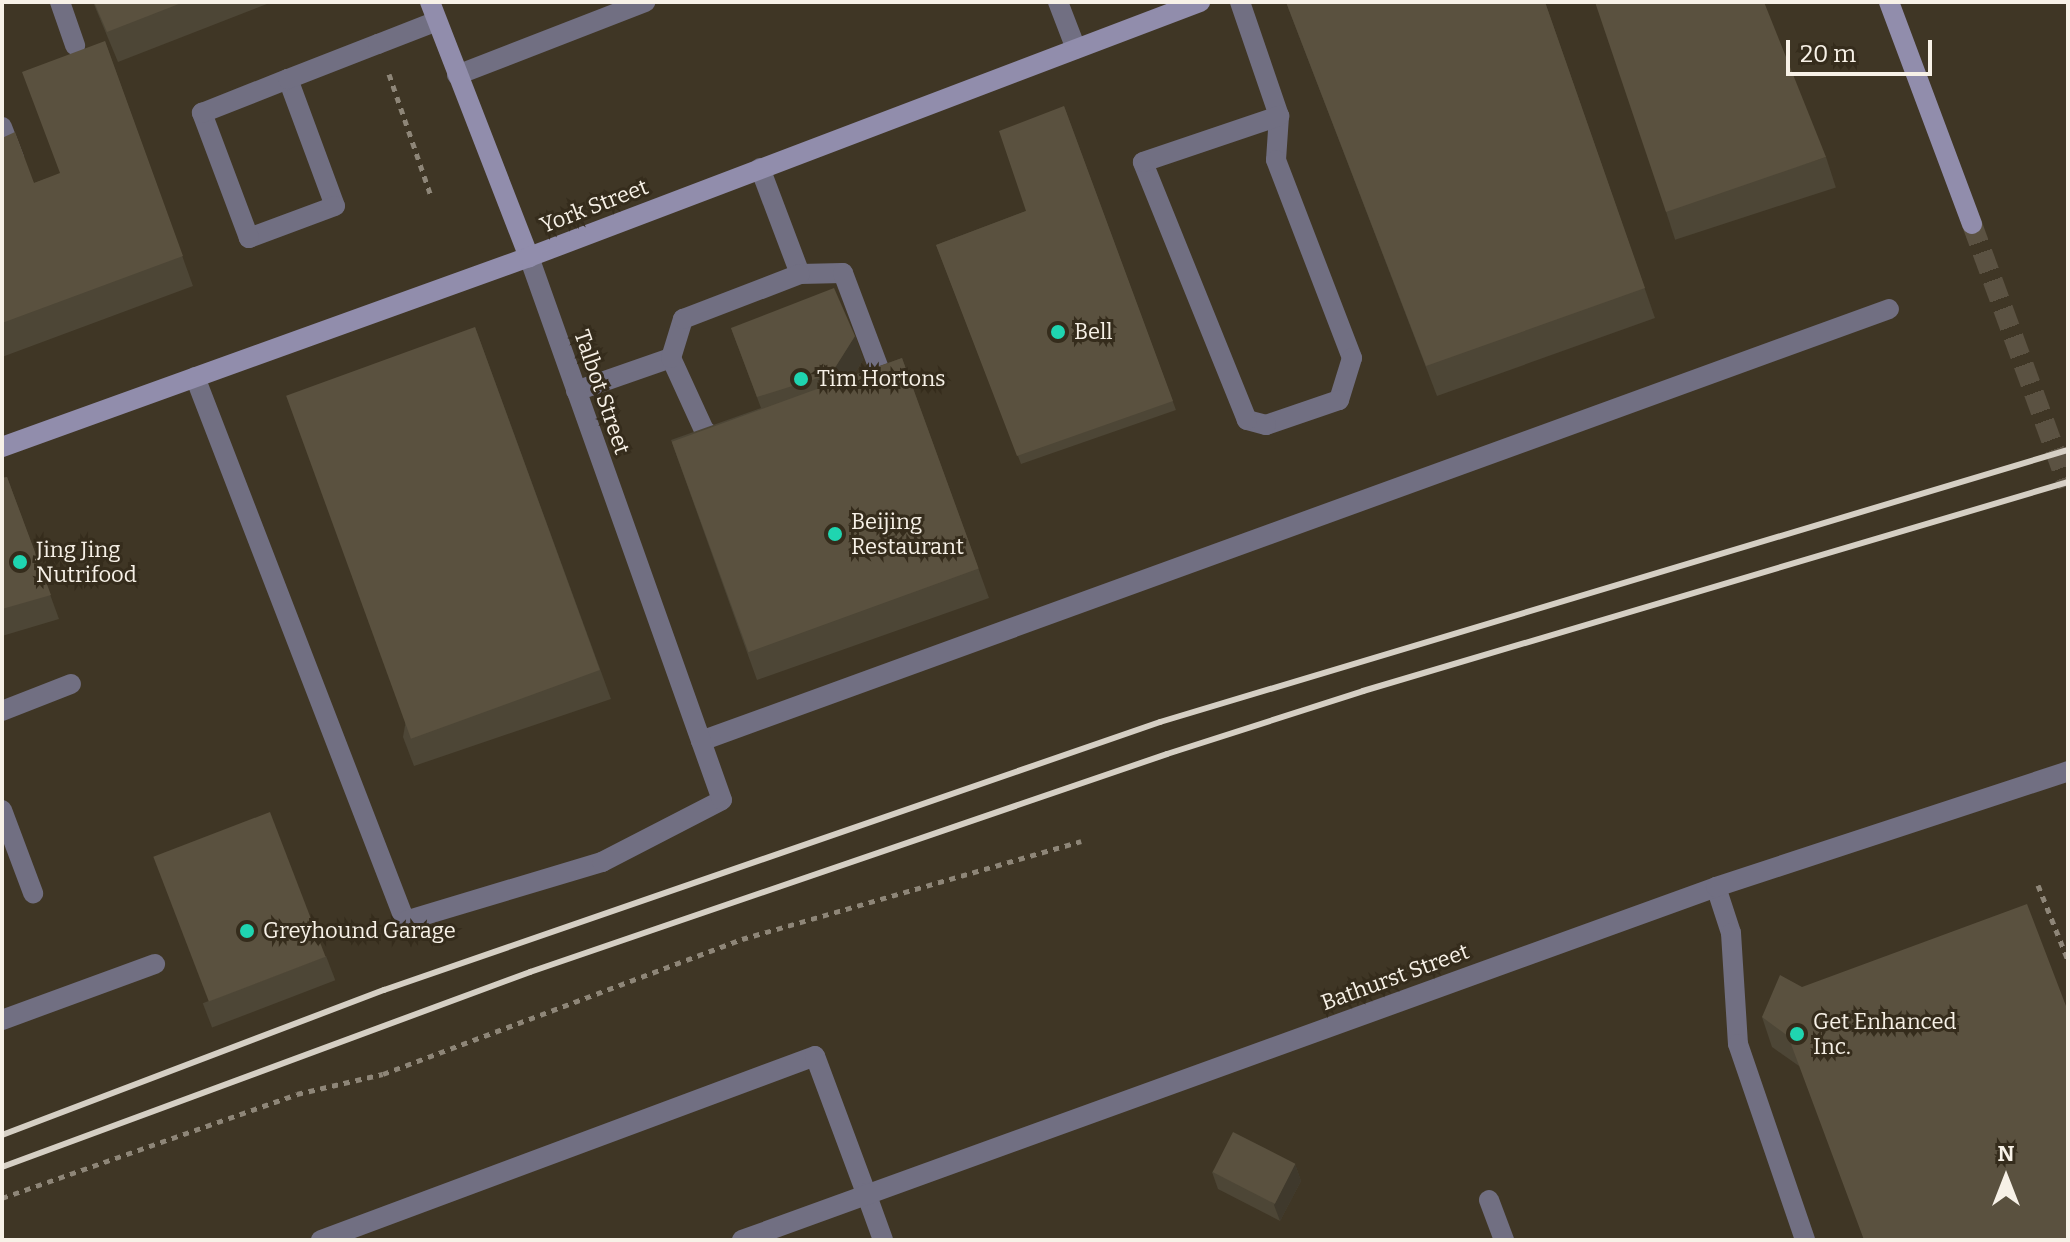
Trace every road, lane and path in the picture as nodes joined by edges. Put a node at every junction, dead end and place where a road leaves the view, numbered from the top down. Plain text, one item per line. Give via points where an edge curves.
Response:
1 (60, 2) edge
2 (645, 2) edge
3 (1058, 2) edge
4 (1200, 2) edge
5 (1240, 2) edge
6 (1889, 2) edge
7 (434, 11) edge
8 (378, 44) junction
9 (75, 45) dead end
10 (1076, 49) junction
11 (457, 75) junction
12 (288, 79) junction
13 (1279, 116) junction
14 (2, 127) edge
15 (14, 158) edge
16 (760, 168) junction
17 (431, 196) dead end
18 (1972, 224) tunnel mouth
19 (529, 257) junction
20 (800, 274) junction
21 (1889, 309) dead end
22 (671, 358) junction
23 (195, 377) junction
24 (576, 391) junction
25 (853, 405) edge
26 (741, 444) edge
27 (2, 447) edge
28 (71, 684) dead end
29 (2, 711) edge
30 (701, 741) junction
31 (2068, 771) edge
32 (2, 810) edge
33 (1081, 841) dead end
34 (2038, 885) dead end
35 (1716, 887) junction
36 (33, 893) dead end
37 (2068, 960) edge
38 (155, 964) dead end
39 (2, 1020) edge
40 (866, 1193) junction
41 (2, 1198) edge
42 (1489, 1200) dead end
43 (321, 1240) edge
44 (742, 1240) edge
45 (883, 1240) edge
46 (1504, 1240) edge
47 (1805, 1240) edge

1 - 9 street
2 - 11 street
3 - 10 street
4 - 10 main road, York Street
5 - 13 street
6 - 18 main road
7 - 8 street
7 - 11 main road, Talbot Street
8 - 12 street
8 - 17 path
10 - 16 main road, York Street
11 - 19 main road, Talbot Street
12 - 12 street via 202,113 249,238 335,206
13 - 13 street via 1276,160 1352,358 1339,400 1266,425 1247,420 1143,162
14 - 15 street
16 - 19 main road, York Street
16 - 20 street
19 - 23 main road, York Street
19 - 24 street, Talbot Street
20 - 22 street via 683,319
20 - 25 street via 843,273 881,374 867,400
21 - 30 street
22 - 24 street
22 - 26 street via 704,430 727,449
23 - 27 main road, York Street
23 - 30 street, Talbot Street via 405,921 602,862 722,800
24 - 30 street, Talbot Street
28 - 29 street
31 - 35 street, Bathurst Street
32 - 36 street
33 - 41 path via 742,939 383,1074 297,1094
34 - 37 path
35 - 40 street, Bathurst Street
35 - 47 street via 1731,933 1738,1044
38 - 39 street
40 - 43 street via 815,1056
40 - 44 street, Bathurst Street
40 - 45 street
42 - 46 street

